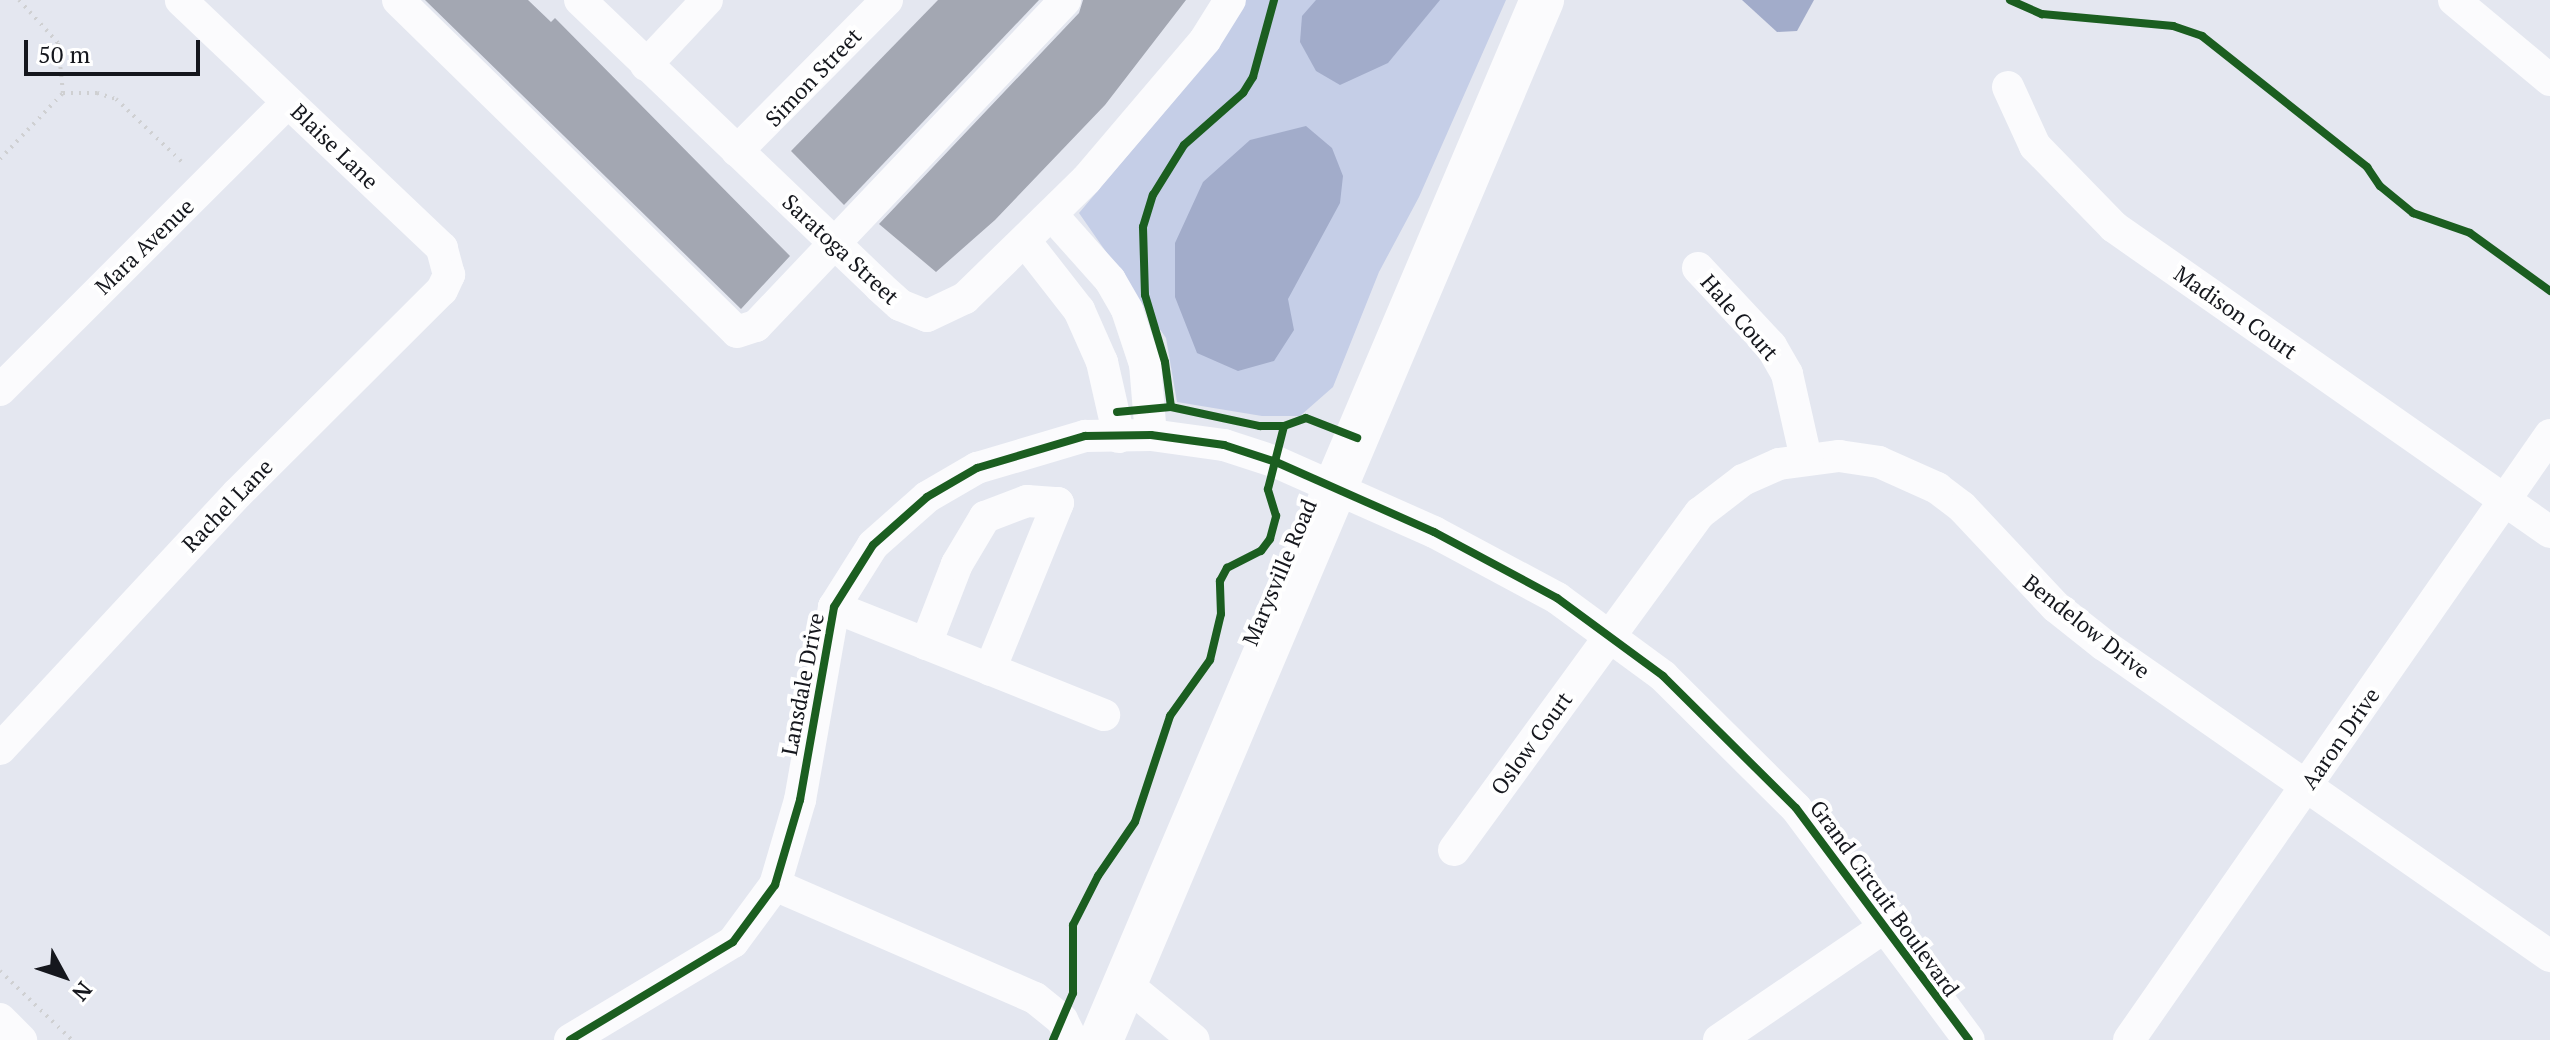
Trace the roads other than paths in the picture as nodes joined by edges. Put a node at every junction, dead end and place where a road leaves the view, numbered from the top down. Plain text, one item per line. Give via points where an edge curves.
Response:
1 (181, 0) edge
2 (398, 0) edge
3 (580, 0) edge
4 (707, 0) edge
5 (887, 0) edge
6 (1065, 0) edge
7 (1230, 0) edge
8 (1542, 0) edge
9 (2454, 0) edge
10 (646, 65) junction
11 (2550, 80) edge
12 (2008, 87) dead end
13 (288, 102) junction
14 (737, 151) junction
15 (1052, 215) junction
16 (1025, 241) junction
17 (835, 245) junction
18 (449, 262) joint
19 (1698, 268) dead end
20 (0, 390) edge
21 (1151, 435) junction
22 (2550, 435) edge
23 (1119, 437) junction
24 (1806, 458) junction
25 (1335, 488) junction
26 (2505, 500) junction
27 (2550, 532) edge
28 (834, 607) junction
29 (1608, 635) junction
30 (926, 644) junction
31 (990, 670) junction
32 (1104, 715) dead end
33 (3, 739) edge
34 (2306, 786) junction
35 (1454, 850) dead end
36 (775, 885) junction
37 (1883, 928) junction
38 (2550, 956) edge
39 (1125, 983) junction
40 (0, 1019) edge
41 (21, 1040) edge
42 (570, 1040) edge
43 (1072, 1040) edge
44 (1101, 1040) edge
45 (1194, 1040) edge
46 (1719, 1040) edge
47 (1969, 1040) edge
48 (2129, 1040) edge

1 - 13 street, Blaise Lane
2 - 17 street via 737,332 756,326
3 - 10 street, Saratoga Street
4 - 10 street
5 - 14 street, Simon Street
6 - 17 street
7 - 15 street, Saratoga Street via 1148,111
8 - 25 highway, Marysville Road
9 - 11 street
10 - 14 street, Saratoga Street
12 - 26 street, Madison Court via 2035,146 2114,227
13 - 18 street, Blaise Lane via 442,248
13 - 20 street, Mara Avenue
14 - 17 street, Saratoga Street
15 - 16 street, Saratoga Street
15 - 21 street via 1110,280 1127,310 1145,364
16 - 17 street, Saratoga Street via 965,298 927,316 900,305
16 - 23 street via 1079,310 1102,362
18 - 33 street, Rachel Lane via 442,290
19 - 24 street, Hale Court via 1771,346 1792,389
21 - 23 street, Lansdale Drive
21 - 25 street, Lansdale Drive via 1224,445
22 - 26 street, Aaron Drive
23 - 28 street, Lansdale Drive via 1085,436 1032,448 977,468 927,497 873,545
24 - 29 street, Bendelow Drive via 1743,480 1700,513
24 - 34 street, Bendelow Drive via 1879,462 1937,488 1962,507 2056,607
25 - 29 street, Grand Circuit Boulevard via 1474,551 1557,598
25 - 39 highway, Marysville Road
26 - 27 street, Madison Court
26 - 34 street, Aaron Drive
28 - 30 street
28 - 36 street, Lansdale Drive via 800,800
29 - 35 street, Oslow Court
29 - 37 street, Grand Circuit Boulevard via 1681,692 1758,765 1840,864
30 - 31 street
30 - 31 street via 957,564 985,517 1027,501 1058,503
31 - 32 street
34 - 38 street, Bendelow Drive
34 - 48 street, Aaron Drive
36 - 42 street, Lansdale Drive via 733,942
36 - 43 street via 1035,998 1056,1014
37 - 46 street
37 - 47 street, Grand Circuit Boulevard
39 - 44 highway, Marysville Road
39 - 45 street
40 - 41 street

